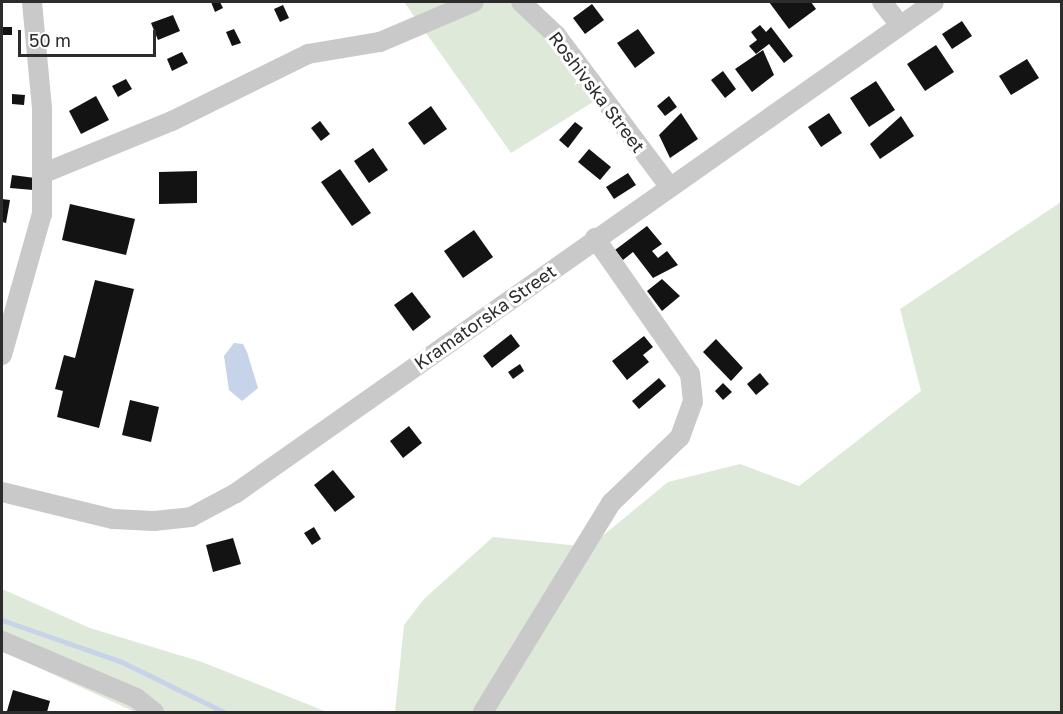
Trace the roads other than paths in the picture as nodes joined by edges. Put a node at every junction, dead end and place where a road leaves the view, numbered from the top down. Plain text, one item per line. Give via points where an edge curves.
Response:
1 (32, 2) edge
2 (474, 2) edge
3 (521, 2) edge
4 (882, 2) edge
5 (934, 2) edge
6 (900, 25) junction
7 (44, 173) junction
8 (669, 186) junction
9 (595, 238) junction
10 (2, 355) edge
11 (2, 492) edge
12 (2, 642) edge
13 (154, 712) edge
14 (483, 712) edge

1 - 7 street
2 - 7 street via 380,42 309,54 172,121
3 - 8 street, Roshivska Street via 556,35
4 - 6 street
5 - 6 street, Kramatorska Street
6 - 8 street, Kramatorska Street
7 - 10 street via 42,214
8 - 9 street, Kramatorska Street
9 - 11 street, Kramatorska Street via 236,493 191,517 113,519
9 - 14 street via 690,374 693,402 680,437 610,503
12 - 13 street via 136,698

